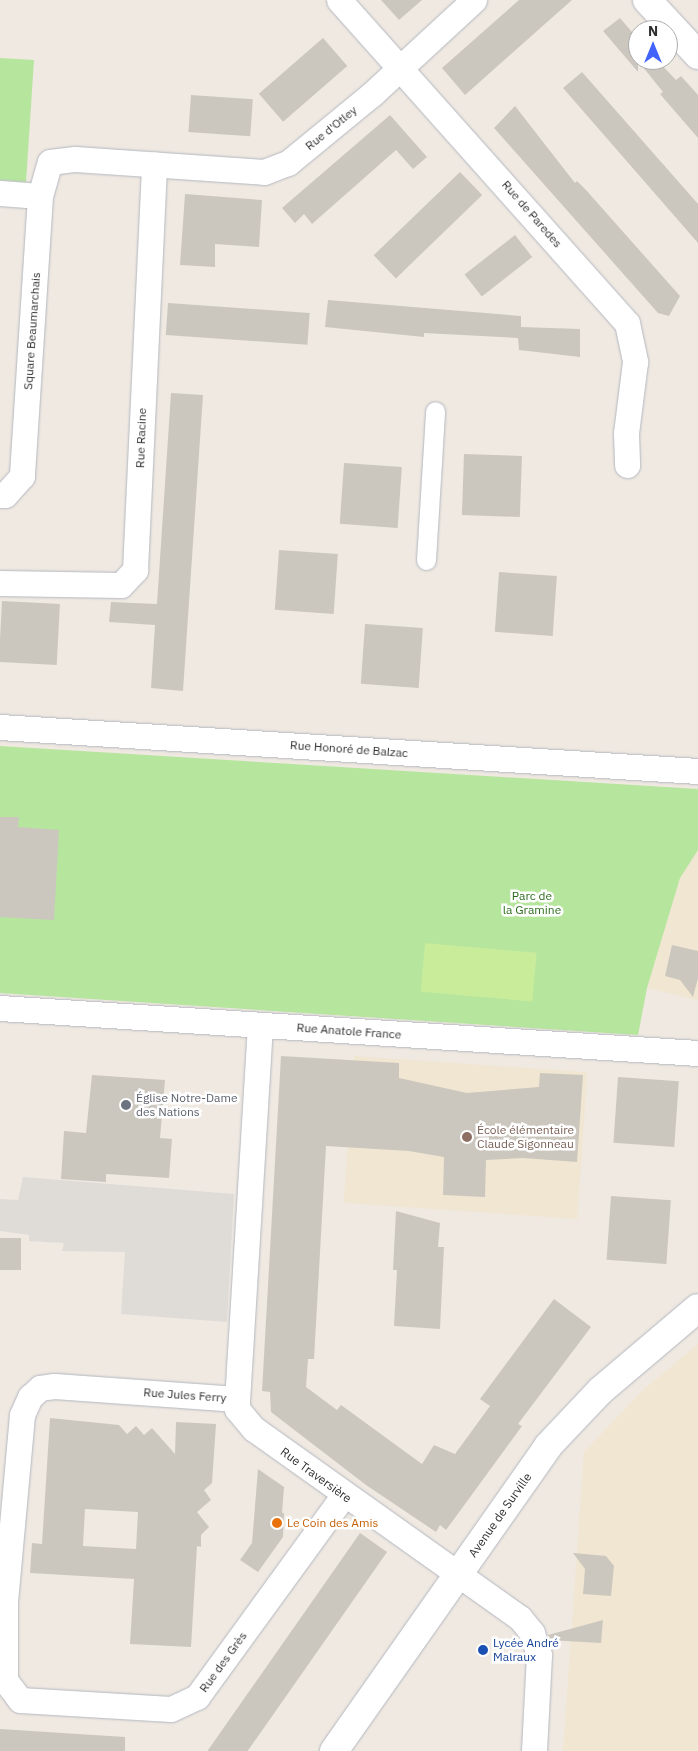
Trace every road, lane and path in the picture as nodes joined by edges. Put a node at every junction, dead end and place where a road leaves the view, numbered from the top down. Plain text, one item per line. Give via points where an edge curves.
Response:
1 (339, 0) edge
2 (474, 0) edge
3 (647, 0) edge
4 (698, 55) edge
5 (400, 67) junction
6 (50, 162) joint
7 (154, 164) junction
8 (0, 193) edge
9 (40, 196) junction
10 (435, 411) dead end
11 (627, 465) dead end
12 (0, 495) edge
13 (426, 560) dead end
14 (0, 583) edge
15 (0, 727) edge
16 (698, 771) edge
17 (0, 1008) edge
18 (260, 1025) junction
19 (698, 1053) edge
20 (698, 1308) edge
21 (237, 1399) junction
22 (343, 1496) junction
23 (458, 1574) junction
24 (3, 1632) edge
25 (334, 1751) edge
26 (534, 1751) edge

1 - 5 street, Rue de Paredes
2 - 5 street, Rue d'Otley
3 - 4 street
5 - 7 street, Rue d'Otley via 288,163 264,172
5 - 11 street, Rue de Paredes via 417,90 468,142 627,323 635,362 626,432
6 - 7 street, Rue d'Otley via 75,159
6 - 9 street, Square Beaumarchais
7 - 14 street, Rue Racine via 135,570 121,585
8 - 9 street
9 - 12 street, Square Beaumarchais via 22,476 5,495
10 - 13 street
15 - 16 street, Rue Honoré de Balzac
17 - 18 street, Rue Anatole France
18 - 19 street, Rue Anatole France
18 - 21 street, Rue Jules Ferry
20 - 23 street, Avenue de Surville via 600,1391 548,1446
21 - 22 street, Rue Traversière via 237,1409 254,1429
21 - 24 street, Rue Jules Ferry via 54,1386 40,1388 30,1398 22,1415
22 - 23 street, Rue Traversière
22 - 24 street, Rue des Grès via 198,1697 171,1709 20,1700 5,1680
23 - 25 street, Avenue de Surville
23 - 26 street, Rue Traversière via 520,1618 532,1633 539,1655

